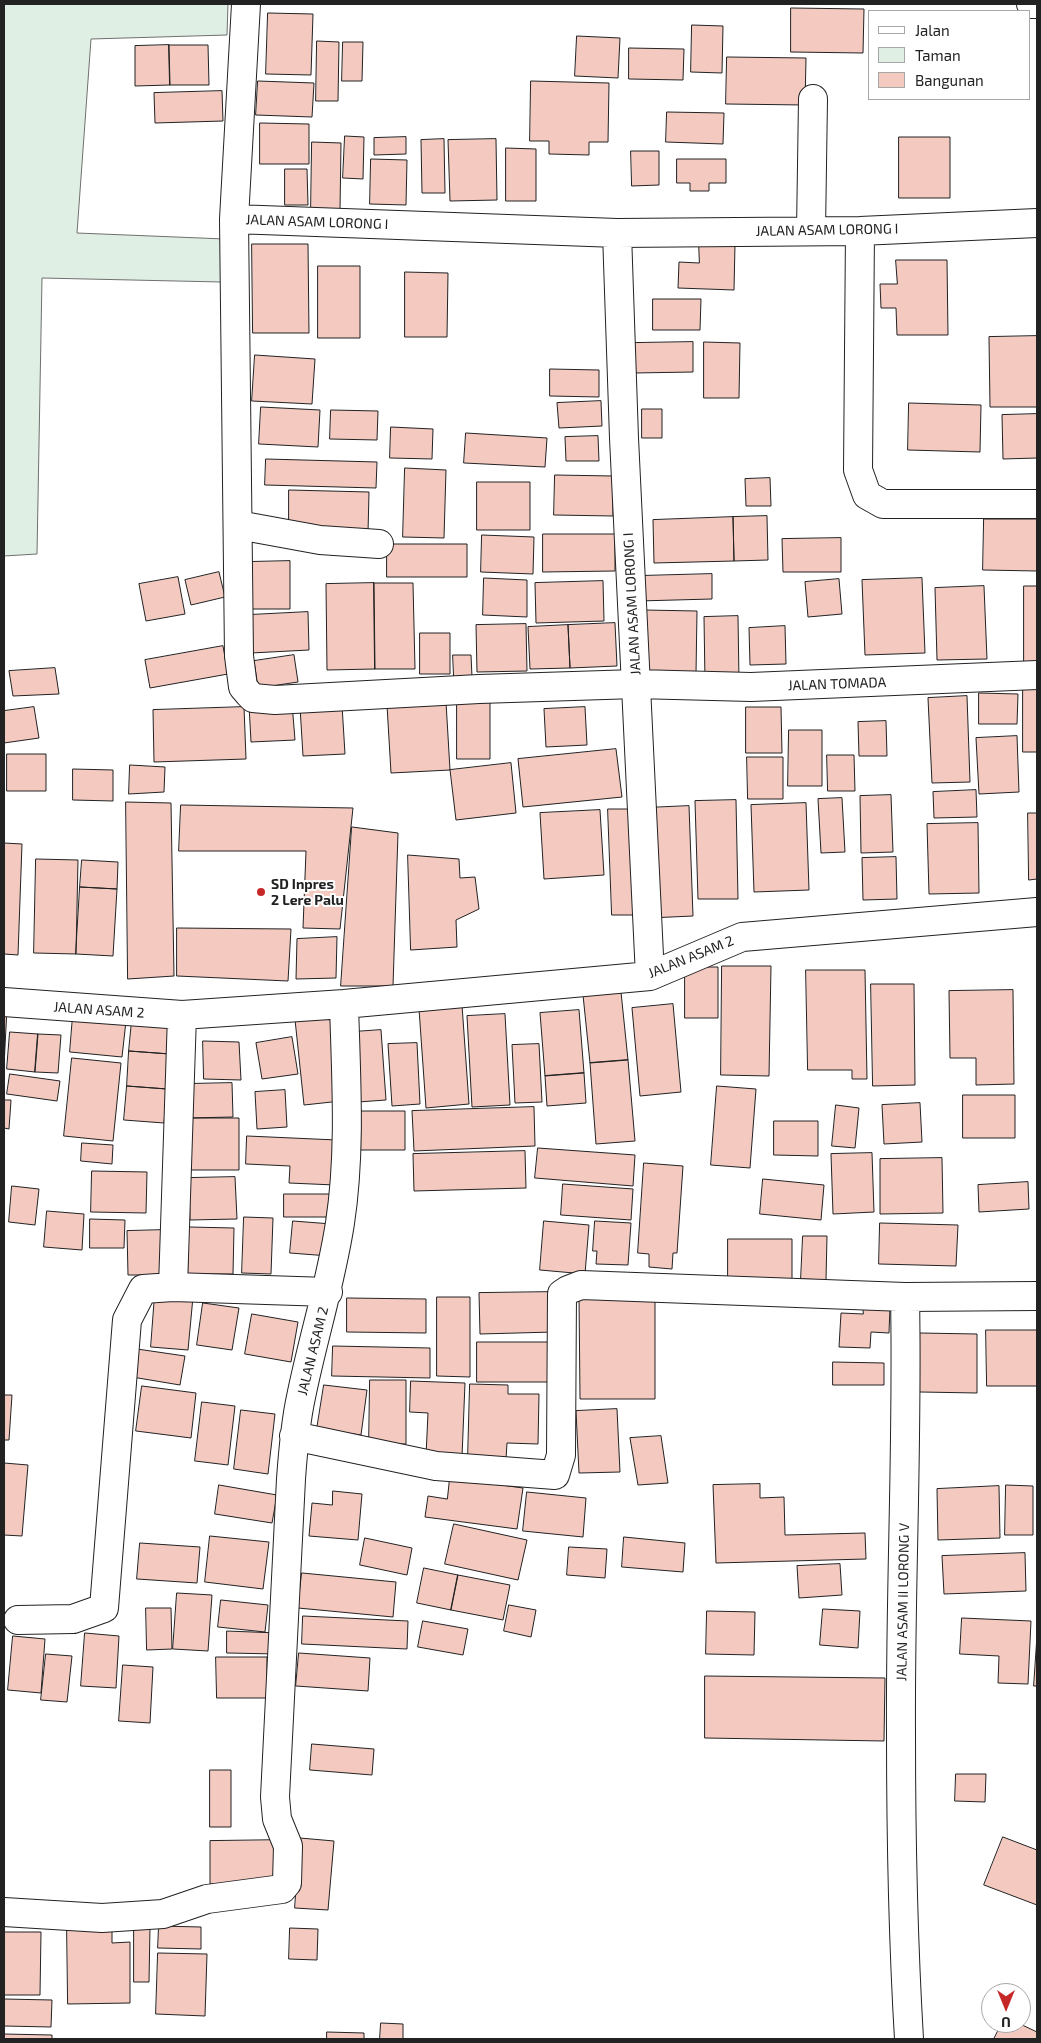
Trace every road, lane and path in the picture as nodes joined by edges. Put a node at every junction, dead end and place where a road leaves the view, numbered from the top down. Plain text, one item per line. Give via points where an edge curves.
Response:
1 (246, 4) edge
2 (1031, 4) edge
3 (1037, 4) edge
4 (813, 99) dead end
5 (234, 219) junction
6 (1037, 223) edge
7 (811, 231) junction
8 (860, 231) junction
9 (617, 233) junction
10 (1037, 504) edge
11 (238, 526) junction
12 (379, 544) dead end
13 (1037, 675) edge
14 (636, 684) junction
15 (1037, 912) edge
16 (650, 976) junction
17 (4, 1002) edge
18 (344, 1004) junction
19 (182, 1015) junction
20 (172, 1287) junction
21 (328, 1292) junction
22 (1037, 1296) edge
23 (905, 1297) junction
24 (294, 1436) junction
25 (18, 1620) dead end
26 (4, 1912) edge
27 (909, 2039) edge

1 - 5 street, JALAN ASAM LORONG I
2 - 3 street
4 - 7 street
5 - 9 street, JALAN ASAM LORONG I
5 - 11 street, JALAN TOMADA
6 - 8 street, JALAN ASAM LORONG I
7 - 8 street, JALAN ASAM LORONG I
7 - 9 street, JALAN ASAM LORONG I
8 - 10 street via 858,470 867,495 883,504
9 - 14 street, JALAN ASAM LORONG I
11 - 12 street via 320,540
11 - 14 street, JALAN TOMADA via 240,656 243,687 253,698 306,699
13 - 14 street, JALAN TOMADA via 751,687
14 - 16 street, JALAN ASAM LORONG I
15 - 16 street, JALAN ASAM 2 via 742,937
16 - 18 street, JALAN ASAM 2
17 - 19 street, JALAN ASAM 2
18 - 19 street, JALAN ASAM 2
18 - 21 street, JALAN ASAM 2 via 347,1123 340,1221
19 - 20 street
20 - 21 street
20 - 25 street via 143,1289 127,1320 104,1608 73,1619
21 - 24 street, JALAN ASAM 2
22 - 23 street
23 - 24 street via 581,1285 568,1290 562,1294 562,1455 555,1475 436,1466
23 - 27 street, JALAN ASAM II LORONG V via 901,1734
24 - 26 street, JALAN ASAM 2 via 275,1797 277,1819 288,1846 287,1883 282,1888 207,1900 163,1914 102,1918

